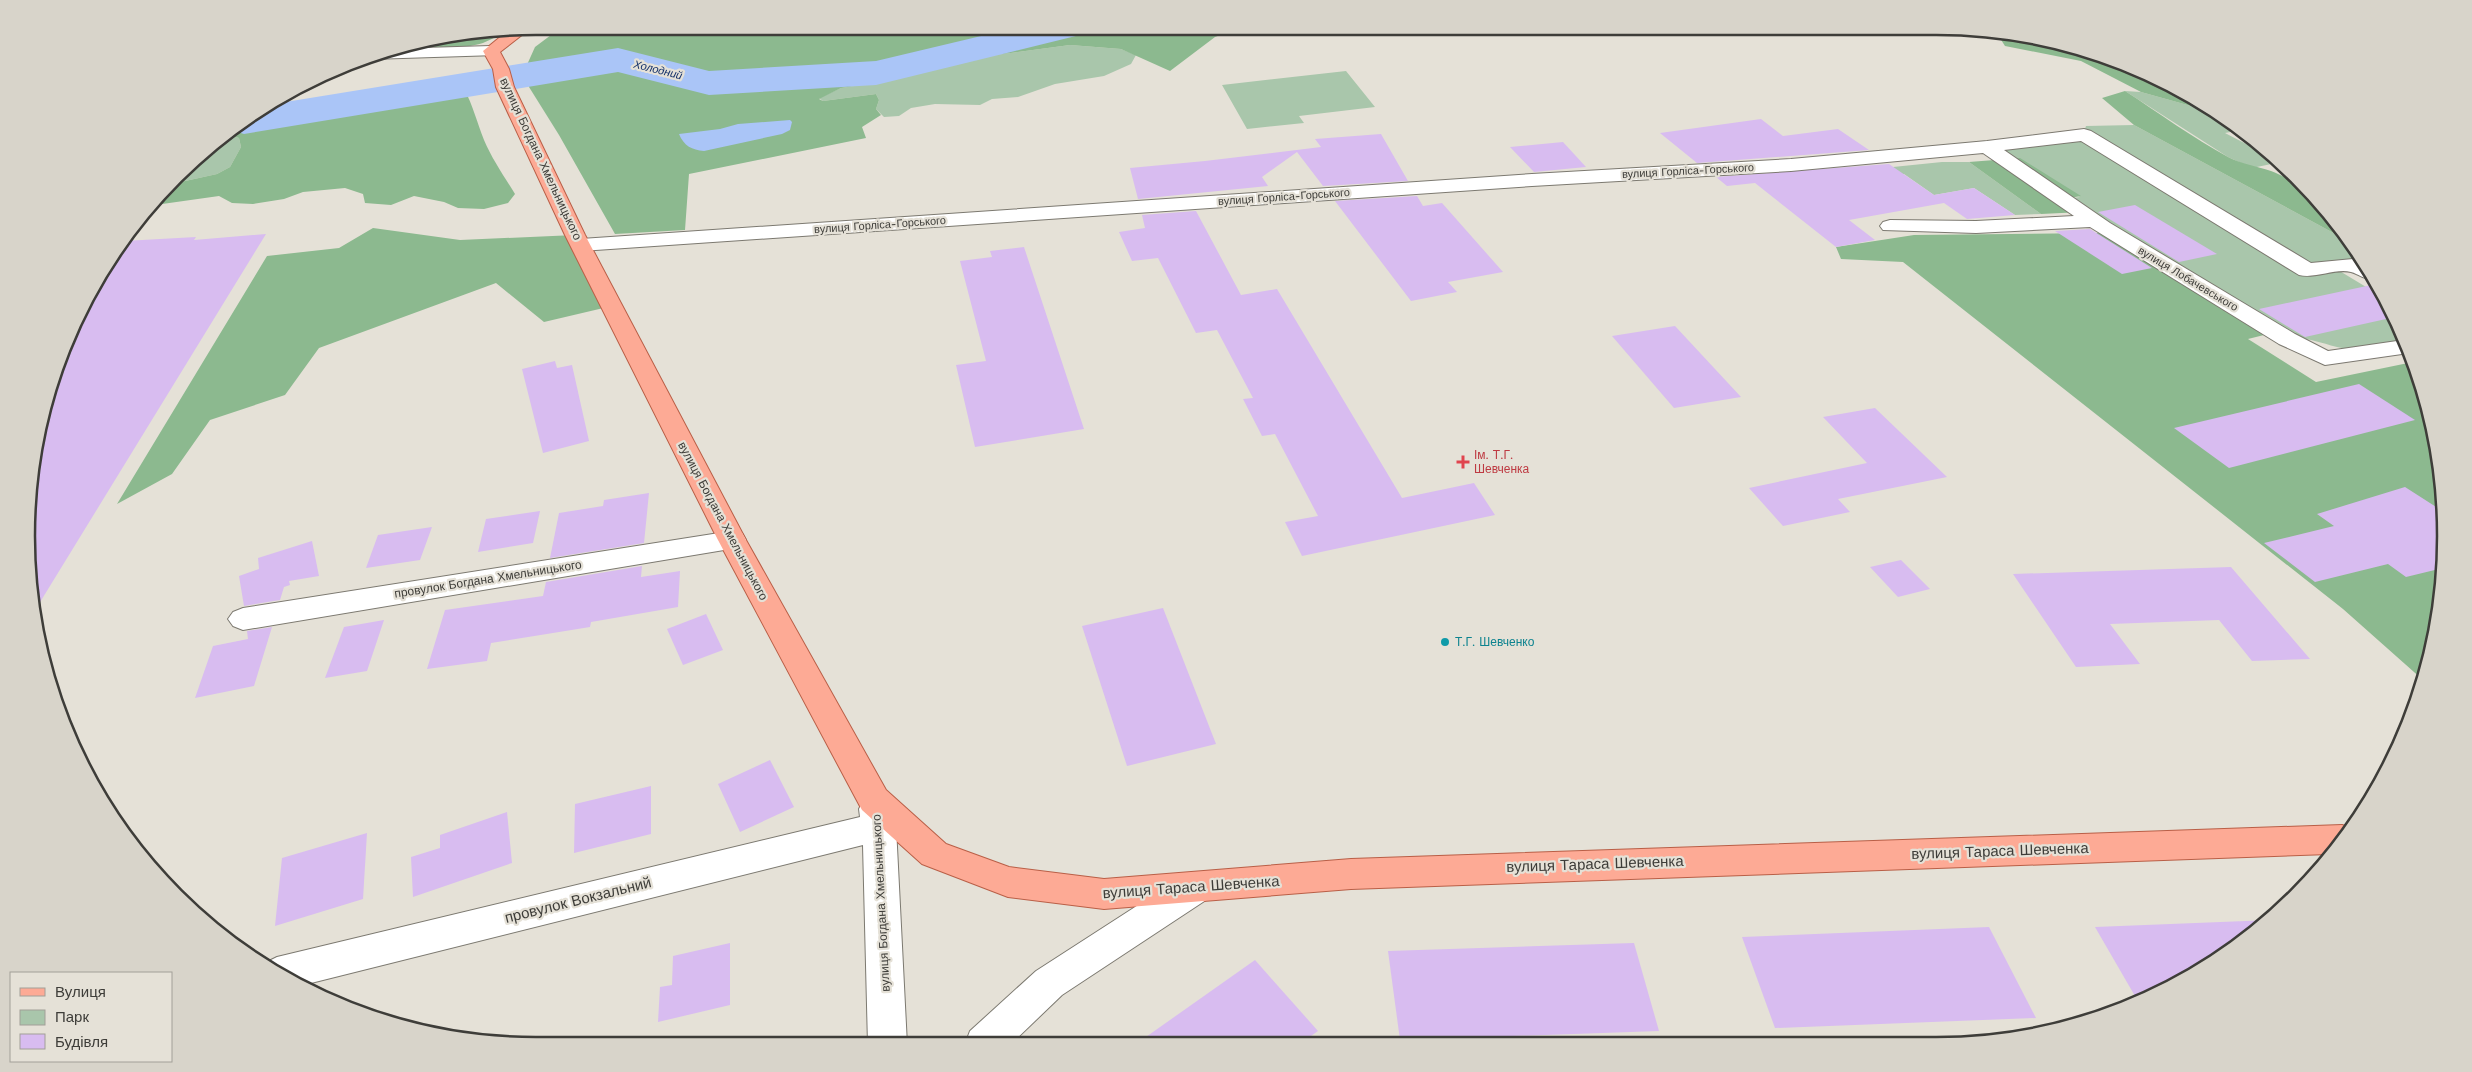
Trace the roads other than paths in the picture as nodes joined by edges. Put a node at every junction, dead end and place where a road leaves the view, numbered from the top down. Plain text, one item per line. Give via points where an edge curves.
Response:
1 (511, 36) edge
2 (491, 51) junction
3 (402, 53) edge
4 (1987, 147) junction
5 (2094, 220) junction
6 (1890, 226) dead end
7 (581, 245) junction
8 (2359, 267) edge
9 (2400, 348) edge
10 (732, 540) junction
11 (243, 619) dead end
12 (877, 814) junction
13 (2334, 839) edge
14 (1193, 889) junction
15 (287, 971) edge
16 (888, 1037) edge
17 (991, 1037) edge

1 - 2 main road
2 - 3 street
2 - 7 main road, вулиця Богдана Хмельницького
4 - 5 street, вулиця Лобачевського
4 - 7 street, вулиця Горліса-Горського via 1791,165
4 - 8 street, вулиця Горліса-Горського via 2084,135 2308,270 2353,265
5 - 6 street via 1976,227
5 - 9 street, вулиця Лобачевського via 2287,339 2325,358
7 - 10 main road, вулиця Богдана Хмельницького
10 - 11 street, провулок Богдана Хмельницького
10 - 12 main road, вулиця Богдана Хмельницького
12 - 14 main road, вулиця Тараса Шевченка via 934,854 1008,882 1104,894
12 - 15 street, провулок Вокзальний
12 - 16 street, вулиця Богдана Хмельницького
13 - 14 main road, вулиця Тараса Шевченка via 1351,874
14 - 17 street via 1049,983

